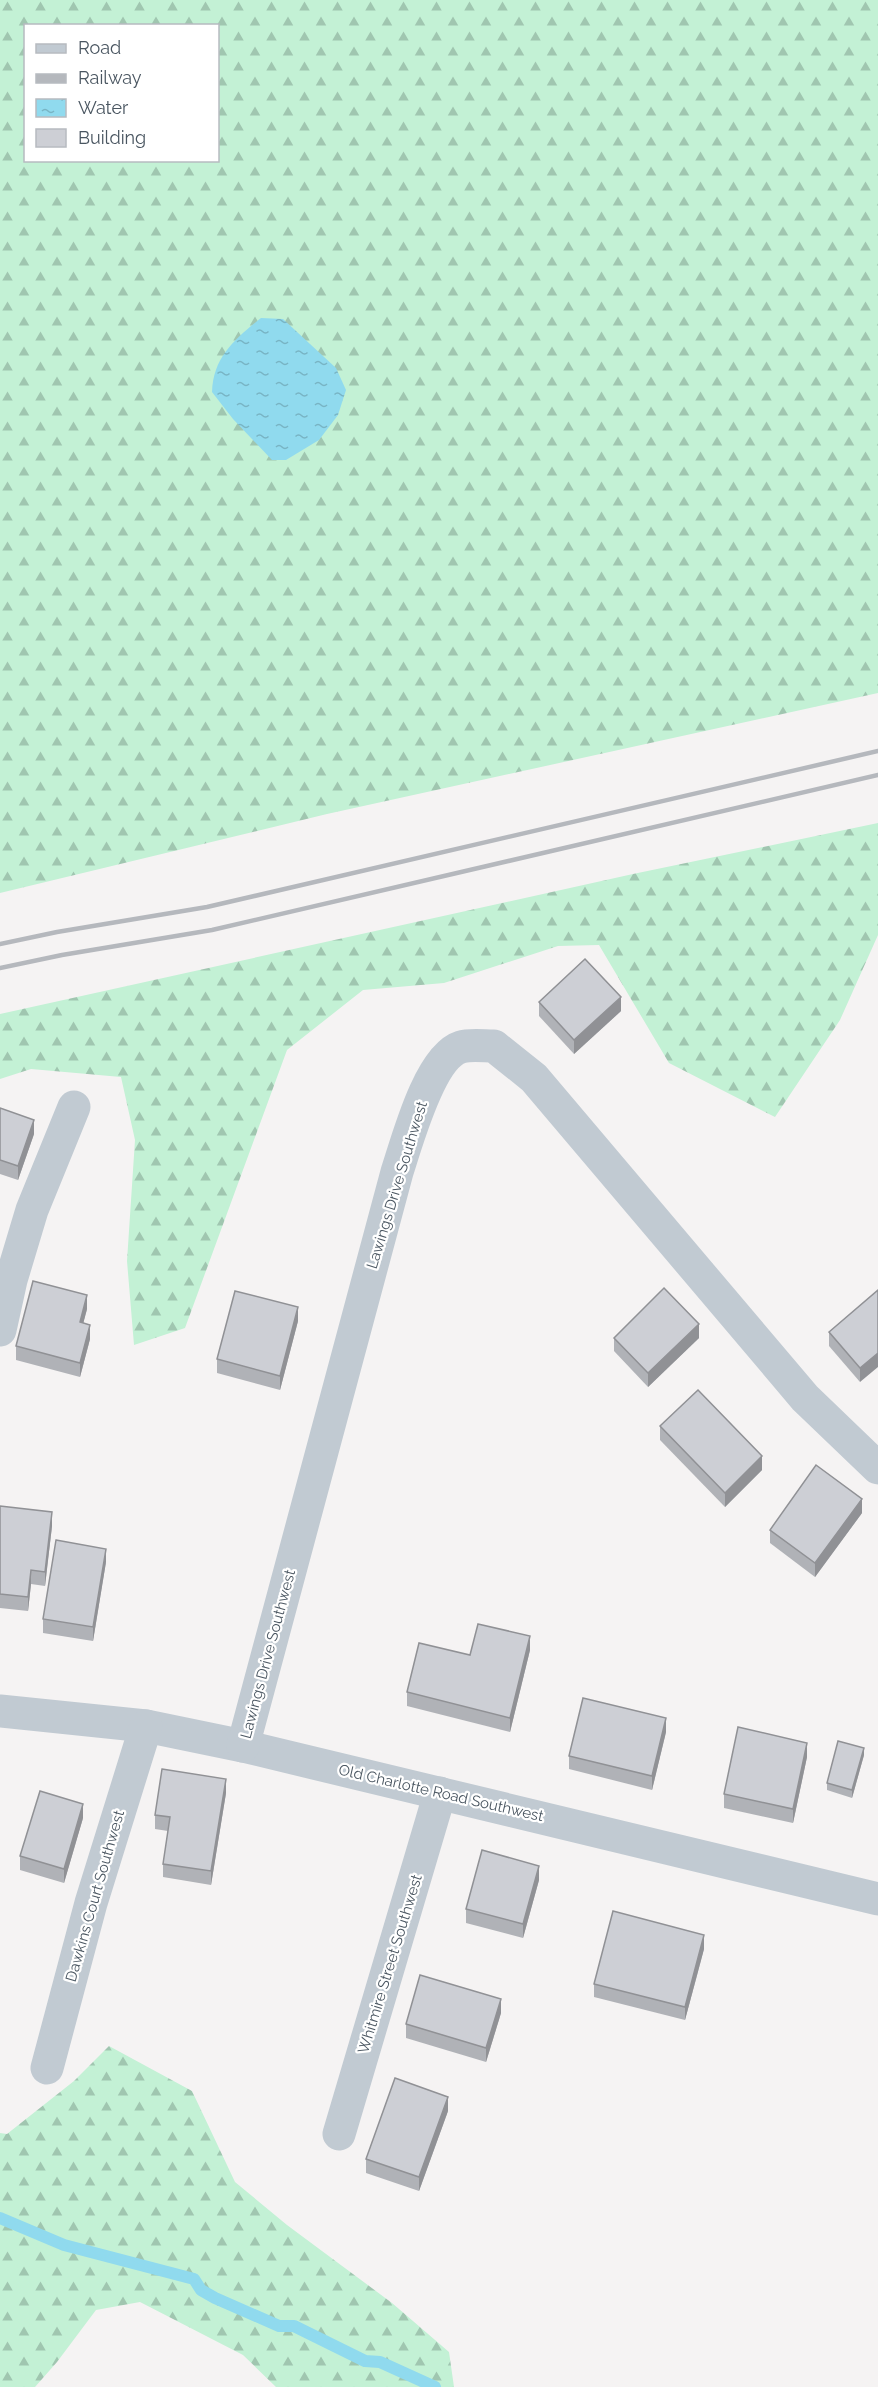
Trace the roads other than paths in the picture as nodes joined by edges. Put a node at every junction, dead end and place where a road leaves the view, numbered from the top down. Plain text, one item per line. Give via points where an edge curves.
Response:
1 (74, 1107) dead end
2 (0, 1330) edge
3 (878, 1468) edge
4 (0, 1711) edge
5 (146, 1726) junction
6 (243, 1746) junction
7 (440, 1793) junction
8 (878, 1899) edge
9 (47, 2068) dead end
10 (339, 2134) dead end

1 - 2 street via 32,1210
3 - 6 street, Lawings Drive Southwest via 806,1398 534,1078 494,1046 460,1047 440,1064 422,1099 397,1172
4 - 5 street, Old Charlotte Road Southwest
5 - 6 street, Old Charlotte Road Southwest
5 - 9 street, Dawkins Court Southwest via 91,1904
6 - 7 street, Old Charlotte Road Southwest
7 - 8 street, Old Charlotte Road Southwest
7 - 10 street, Whitmire Street Southwest

